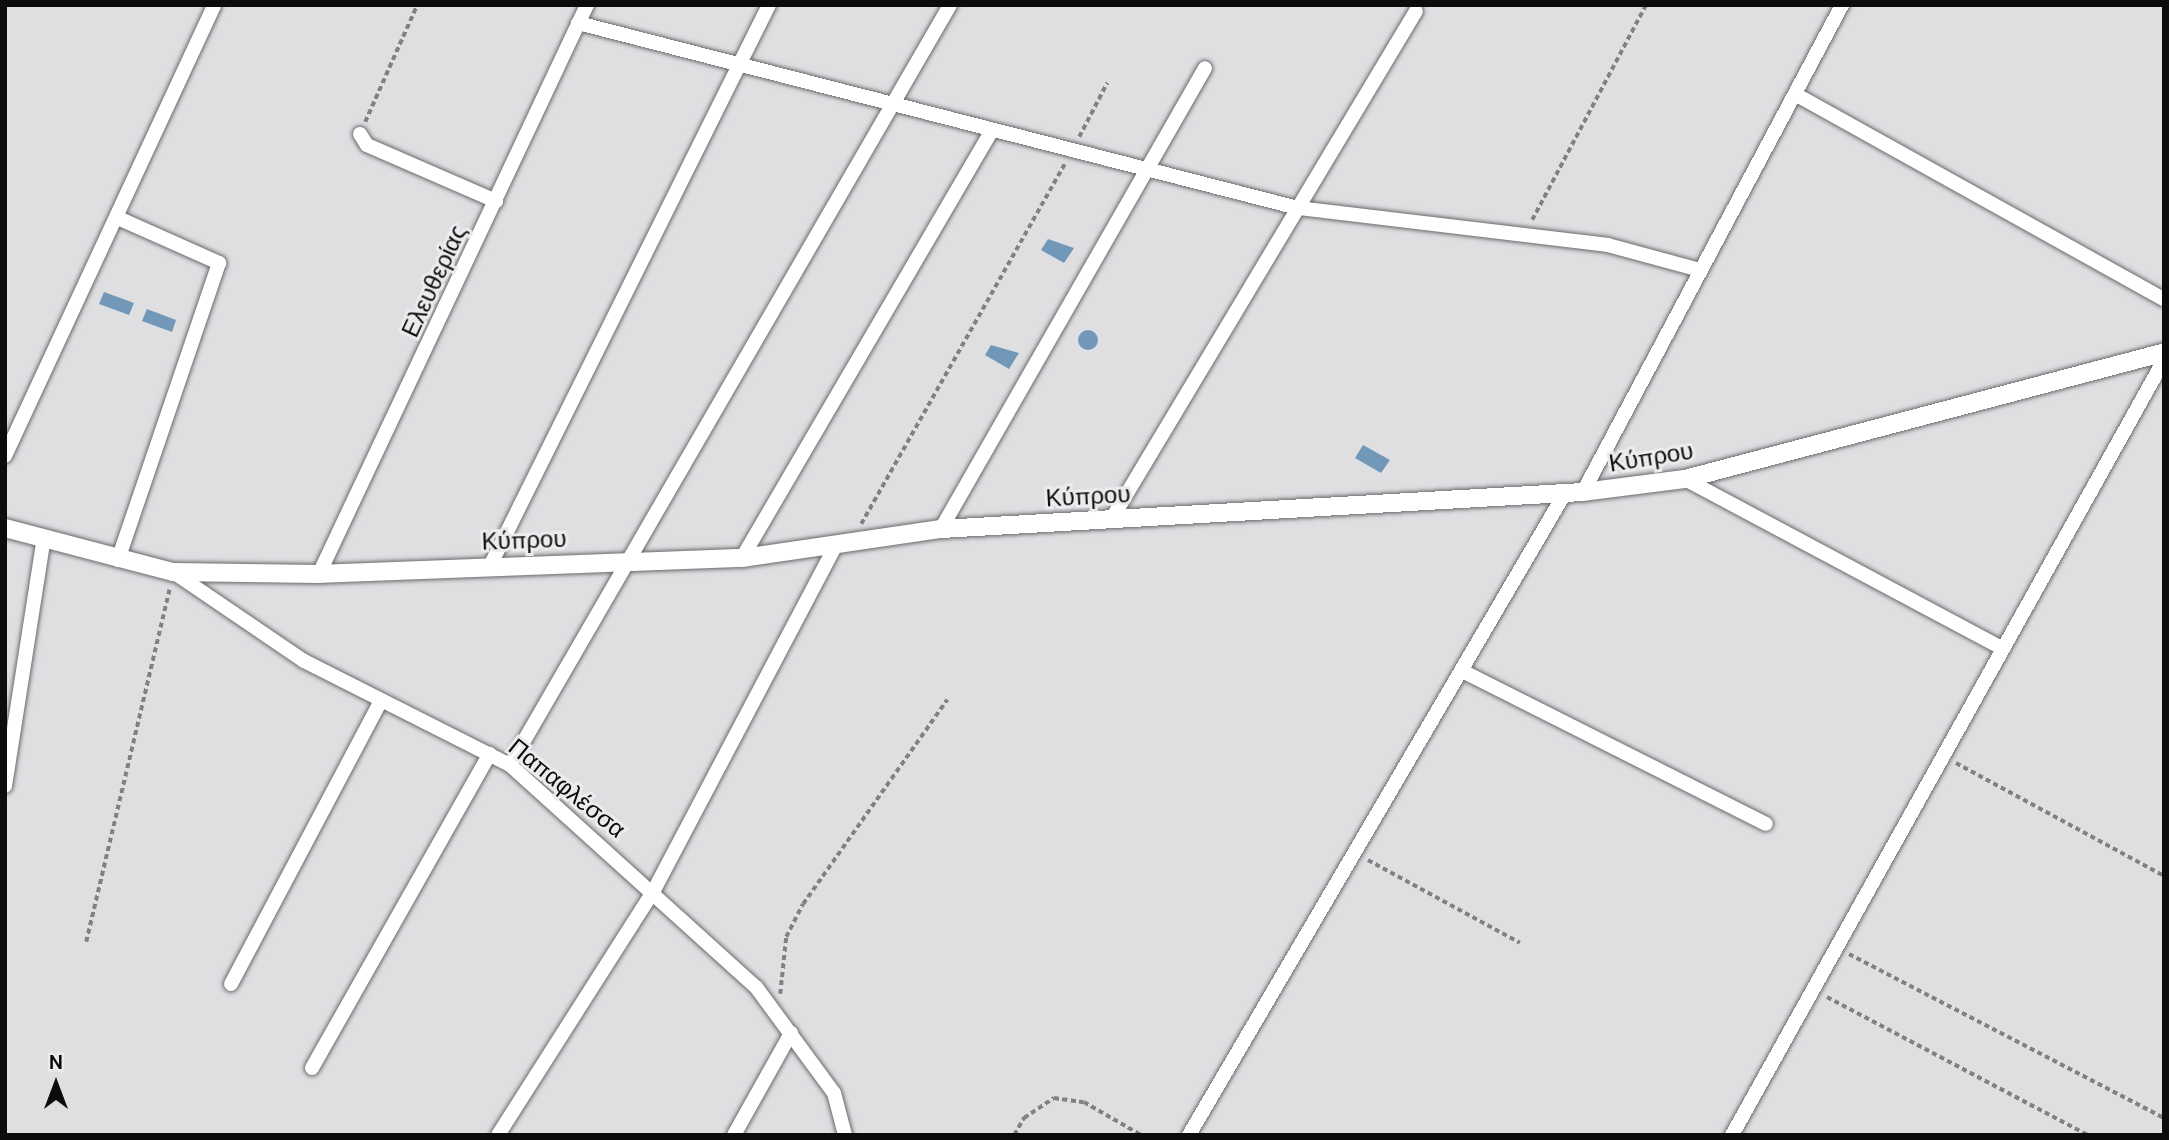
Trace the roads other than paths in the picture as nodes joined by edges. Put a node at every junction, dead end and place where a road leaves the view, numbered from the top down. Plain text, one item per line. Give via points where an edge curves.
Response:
1 (214, 5) edge
2 (587, 5) edge
3 (769, 5) edge
4 (950, 5) edge
5 (1842, 5) edge
6 (1416, 11) dead end
7 (578, 23) junction
8 (1205, 68) dead end
9 (740, 69) junction
10 (1796, 94) junction
11 (893, 102) junction
12 (991, 132) junction
13 (360, 134) road end
14 (1144, 170) junction
15 (496, 201) junction
16 (1297, 208) junction
17 (118, 218) junction
18 (1700, 270) junction
19 (2164, 299) edge
20 (2164, 352) edge
21 (2164, 360) edge
22 (5, 456) edge
23 (1685, 479) junction
24 (1574, 493) junction
25 (1111, 520) junction
26 (5, 528) edge
27 (941, 529) junction
28 (43, 542) junction
29 (844, 544) junction
30 (742, 558) junction
31 (118, 560) junction
32 (628, 562) junction
33 (490, 566) junction
34 (173, 572) junction
35 (319, 574) junction
36 (2000, 647) junction
37 (1462, 671) junction
38 (379, 704) junction
39 (490, 754) junction
40 (510, 765) junction
41 (5, 786) edge
42 (1766, 824) dead end
43 (654, 890) junction
44 (231, 984) dead end
45 (791, 1033) junction
46 (312, 1068) dead end
47 (498, 1135) edge
48 (734, 1135) edge
49 (845, 1135) edge
50 (1189, 1135) edge
51 (1732, 1135) edge

1 - 17 street
2 - 7 street, Ελευθερίας
3 - 9 street
4 - 11 street
5 - 10 street
6 - 16 street
7 - 9 street
7 - 15 street, Ελευθερίας
8 - 14 street
9 - 11 street
9 - 33 street
10 - 18 street
10 - 19 street
11 - 12 street
11 - 32 street
12 - 14 street
12 - 30 street
13 - 15 street via 367,145
14 - 16 street
14 - 27 street
15 - 35 street, Ελευθερίας
16 - 18 street via 1608,245
16 - 25 street
17 - 22 street
17 - 31 street via 219,263
18 - 24 street
20 - 23 street, Κύπρου
21 - 36 street
23 - 24 street, Κύπρου
23 - 36 street
24 - 25 street, Κύπρου
24 - 37 street
25 - 27 street, Κύπρου
26 - 28 street, Κύπρου
27 - 29 street, Κύπρου
28 - 31 street, Κύπρου
28 - 41 street
29 - 30 street, Κύπρου
29 - 43 street
30 - 32 street, Κύπρου
31 - 34 street, Κύπρου
32 - 33 street, Κύπρου
32 - 40 street
33 - 35 street, Κύπρου
34 - 35 street, Κύπρου
34 - 38 street, Παπαφλέσσα
36 - 51 street
37 - 42 street
37 - 50 street via 1359,855
38 - 39 street, Παπαφλέσσα
38 - 44 street
39 - 40 street, Παπαφλέσσα
39 - 46 street
40 - 43 street, Παπαφλέσσα
43 - 45 street, Παπαφλέσσα via 779,1015
43 - 47 street
45 - 48 street
45 - 49 street, Παπαφλέσσα via 834,1093

